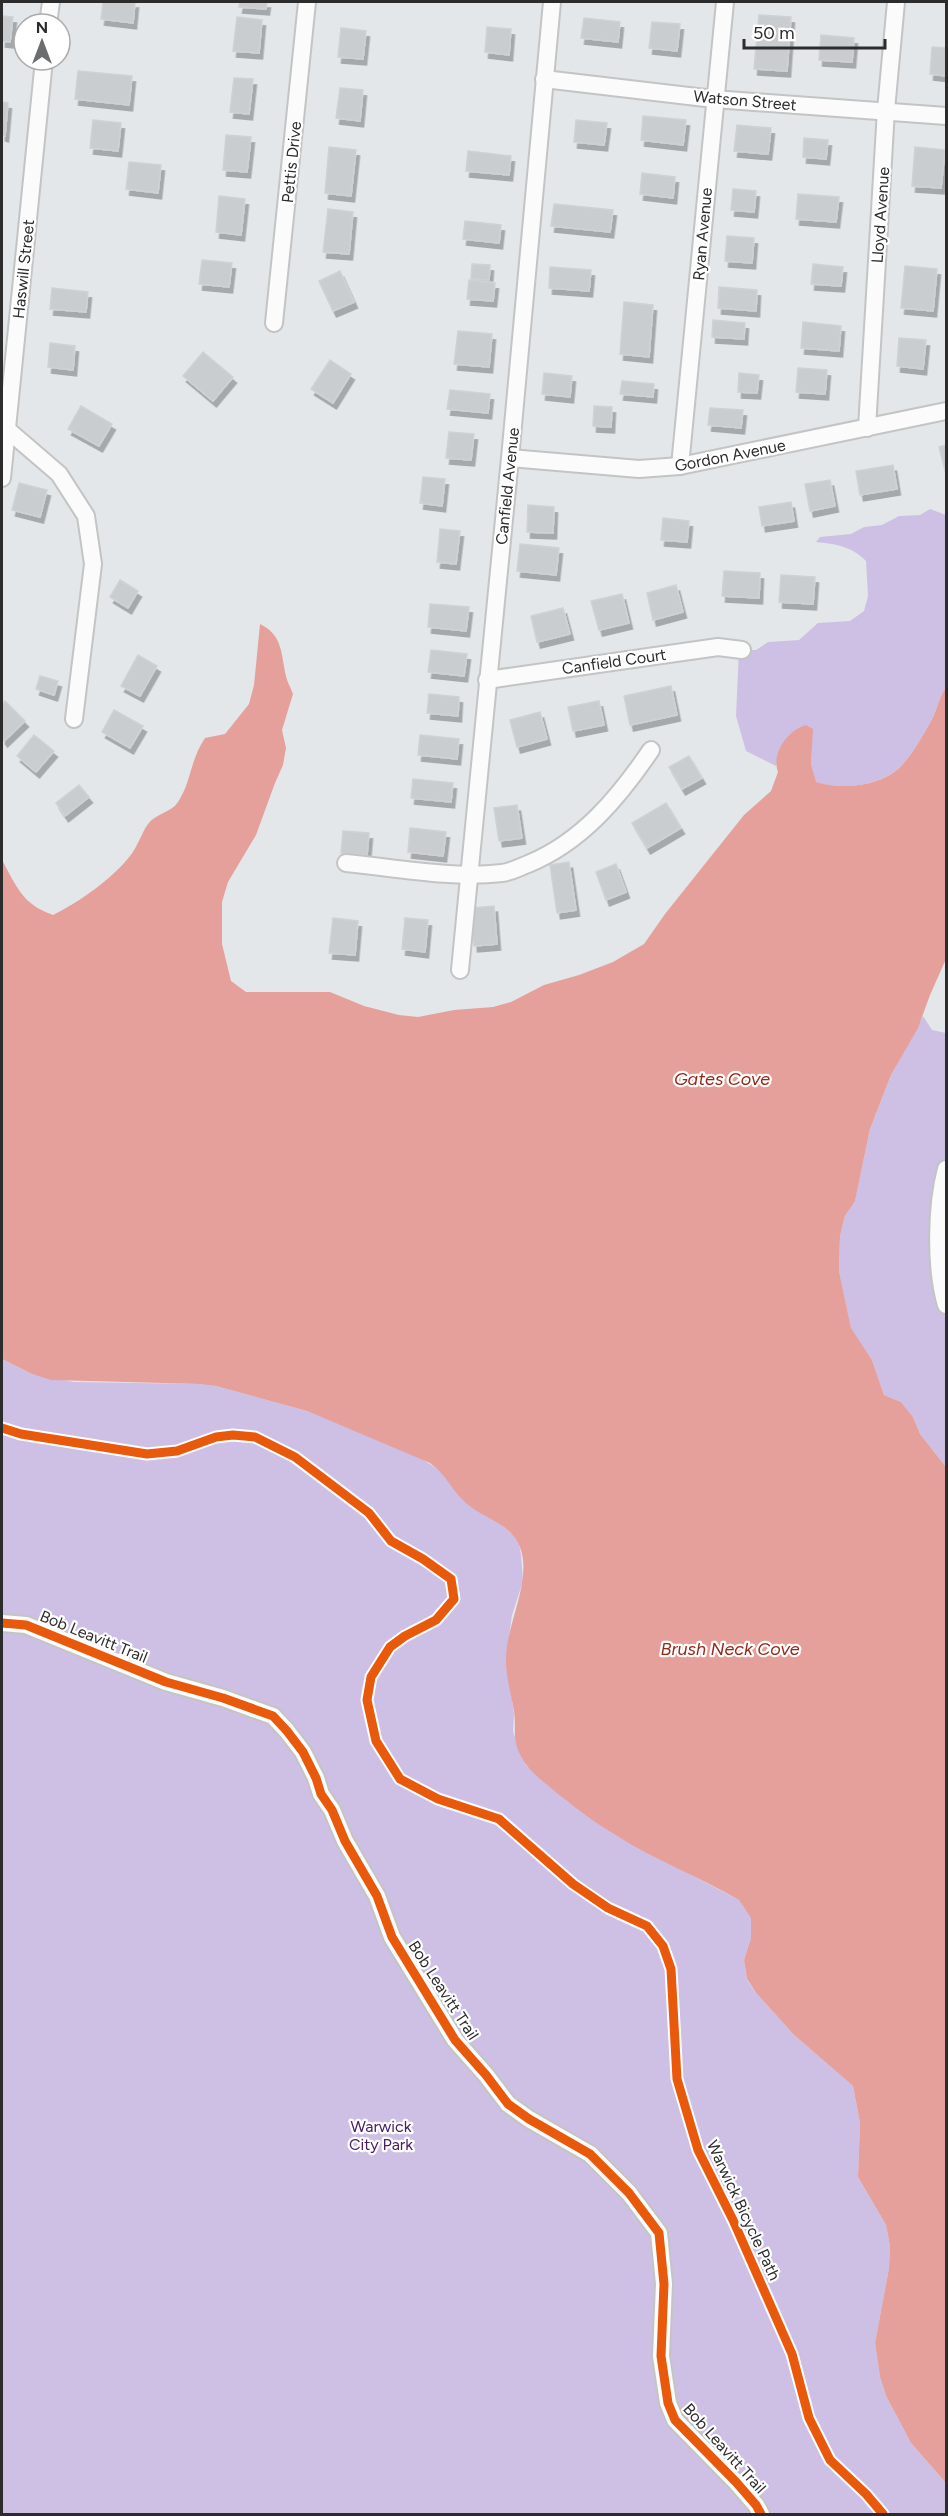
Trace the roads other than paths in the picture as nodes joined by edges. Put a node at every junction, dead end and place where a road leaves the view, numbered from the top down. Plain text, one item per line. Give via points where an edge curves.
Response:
1 (307, 2) edge
2 (552, 2) edge
3 (724, 2) edge
4 (896, 2) edge
5 (43, 72) edge
6 (544, 79) junction
7 (714, 99) junction
8 (886, 110) junction
9 (946, 116) edge
10 (274, 323) dead end
11 (946, 411) edge
12 (4, 426) edge
13 (867, 428) junction
14 (510, 458) junction
15 (680, 466) junction
16 (2, 478) edge
17 (742, 650) dead end
18 (487, 680) junction
19 (74, 719) dead end
20 (651, 750) dead end
21 (346, 863) dead end
22 (469, 875) junction
23 (460, 970) dead end
24 (946, 1169) edge
25 (942, 1224) edge
26 (946, 1305) edge
27 (2, 1623) edge
28 (761, 2514) edge

1 - 10 street, Pettis Drive
2 - 6 street, Canfield Avenue
3 - 7 street, Ryan Avenue
4 - 8 street, Lloyd Avenue
5 - 12 street, Haswill Street
6 - 7 street, Watson Street
6 - 14 street, Canfield Avenue
7 - 8 street, Watson Street
7 - 15 street, Ryan Avenue
8 - 9 street, Watson Street
8 - 13 street, Lloyd Avenue
11 - 13 street, Gordon Avenue
12 - 16 street, Haswill Street
12 - 19 street via 59,474 86,516 93,564
13 - 15 street, Gordon Avenue
14 - 15 street, Gordon Avenue via 639,469
14 - 18 street, Canfield Avenue
17 - 18 street, Canfield Court via 706,648
18 - 22 street, Canfield Avenue
20 - 22 street via 628,784 594,822 551,854 505,873
21 - 22 street
22 - 23 street, Canfield Avenue
24 - 25 street
25 - 26 street
27 - 28 street, Bob Leavitt Trail via 26,1625 166,1682 273,1716 286,1731 303,1752 345,1841 377,1896 392,1938 455,2040 508,2104 590,2154 629,2193 659,2233 664,2284 661,2356 668,2403 675,2420 736,2482

